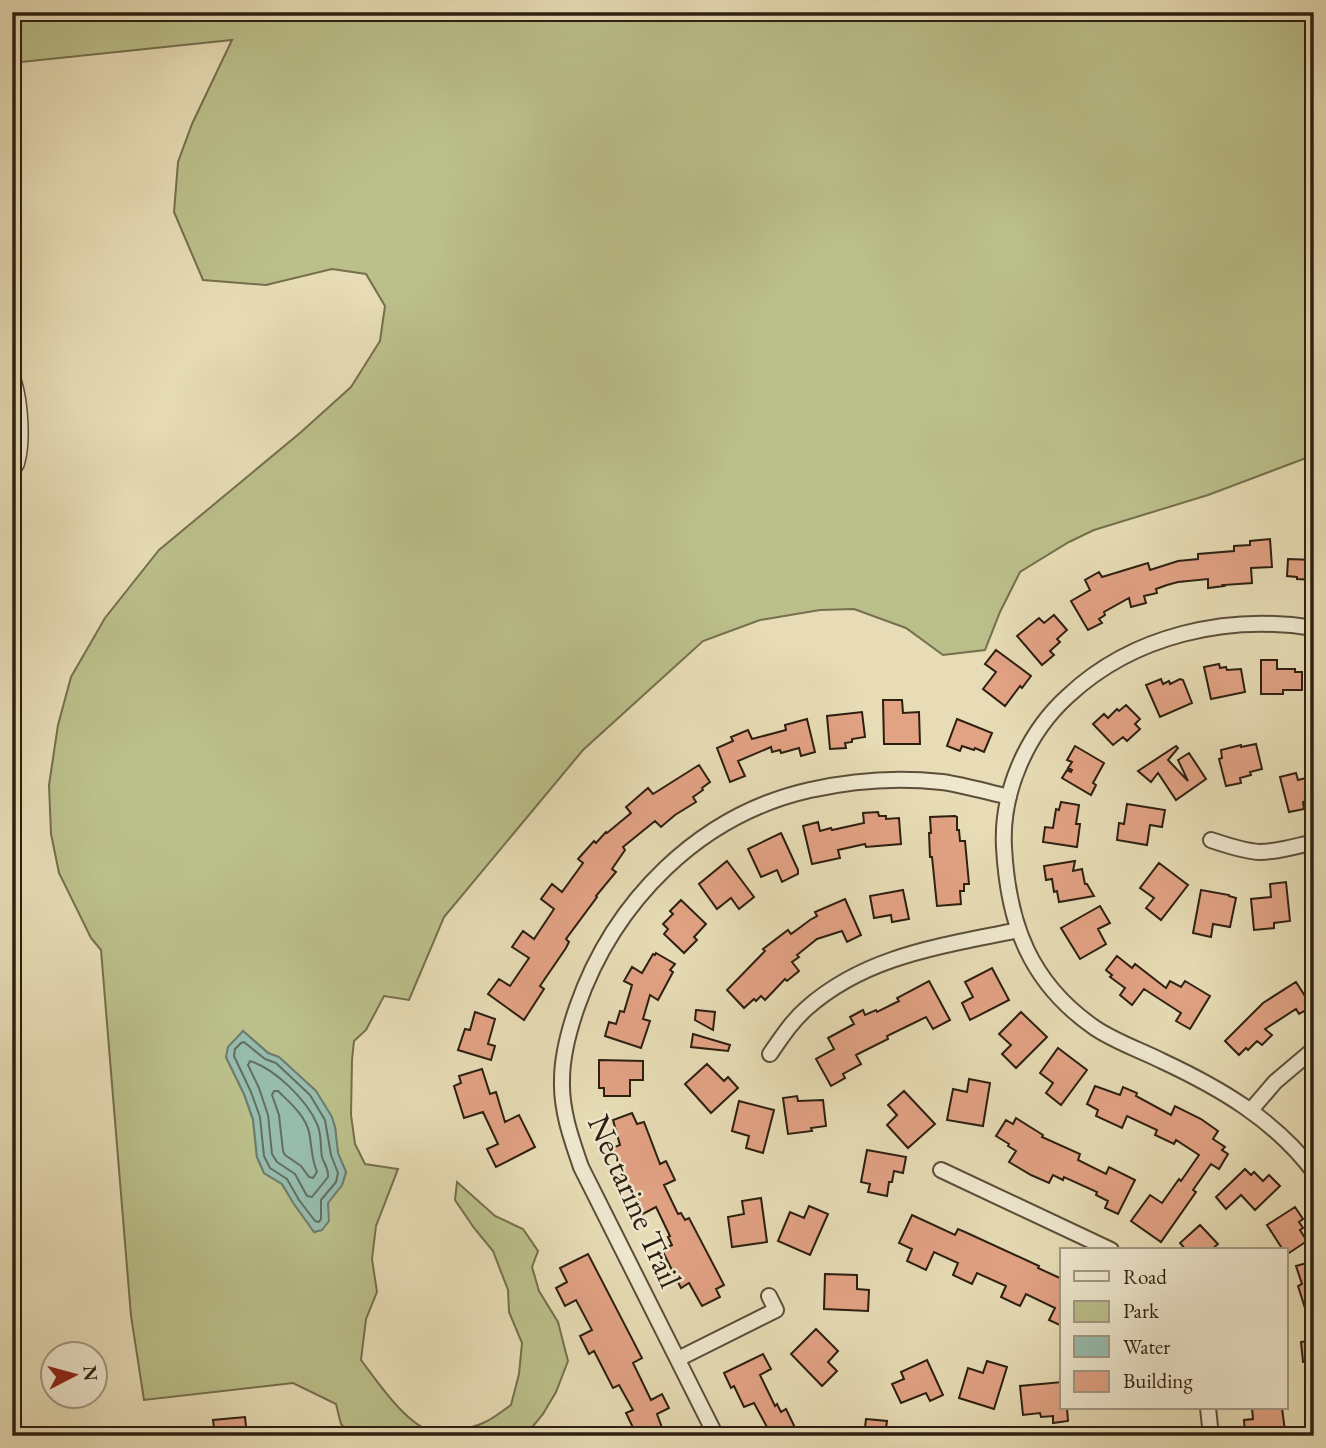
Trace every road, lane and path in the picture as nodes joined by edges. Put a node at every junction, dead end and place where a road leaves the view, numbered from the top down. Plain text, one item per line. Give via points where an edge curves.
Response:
1 (12, 368) edge
2 (12, 476) edge
3 (1314, 628) edge
4 (1009, 797) junction
5 (1211, 841) dead end
6 (1314, 842) edge
7 (1018, 930) junction
8 (1314, 1049) edge
9 (770, 1054) dead end
10 (1251, 1111) junction
11 (941, 1171) dead end
12 (1314, 1172) edge
13 (1107, 1248) edge
14 (769, 1296) dead end
15 (678, 1359) junction
16 (1208, 1410) edge
17 (716, 1436) edge
18 (1211, 1436) edge

1 - 2 lane via 18,378 25,432 20,465
3 - 4 street via 1246,624 1185,633 1102,667 1044,723 1027,748
4 - 7 street via 1003,840 1005,871
4 - 15 street, Nectarine Trail via 944,783 883,779 776,800 698,841 656,877 617,924 583,990 570,1028 561,1079 563,1105 581,1167
5 - 6 street via 1258,852
7 - 9 street via 916,951 856,975 806,1009
7 - 10 street via 1051,989 1095,1028 1195,1076
8 - 10 street via 1275,1082
10 - 12 street via 1284,1138
11 - 13 street
14 - 15 street via 776,1310
15 - 17 street, Nectarine Trail
16 - 18 street

